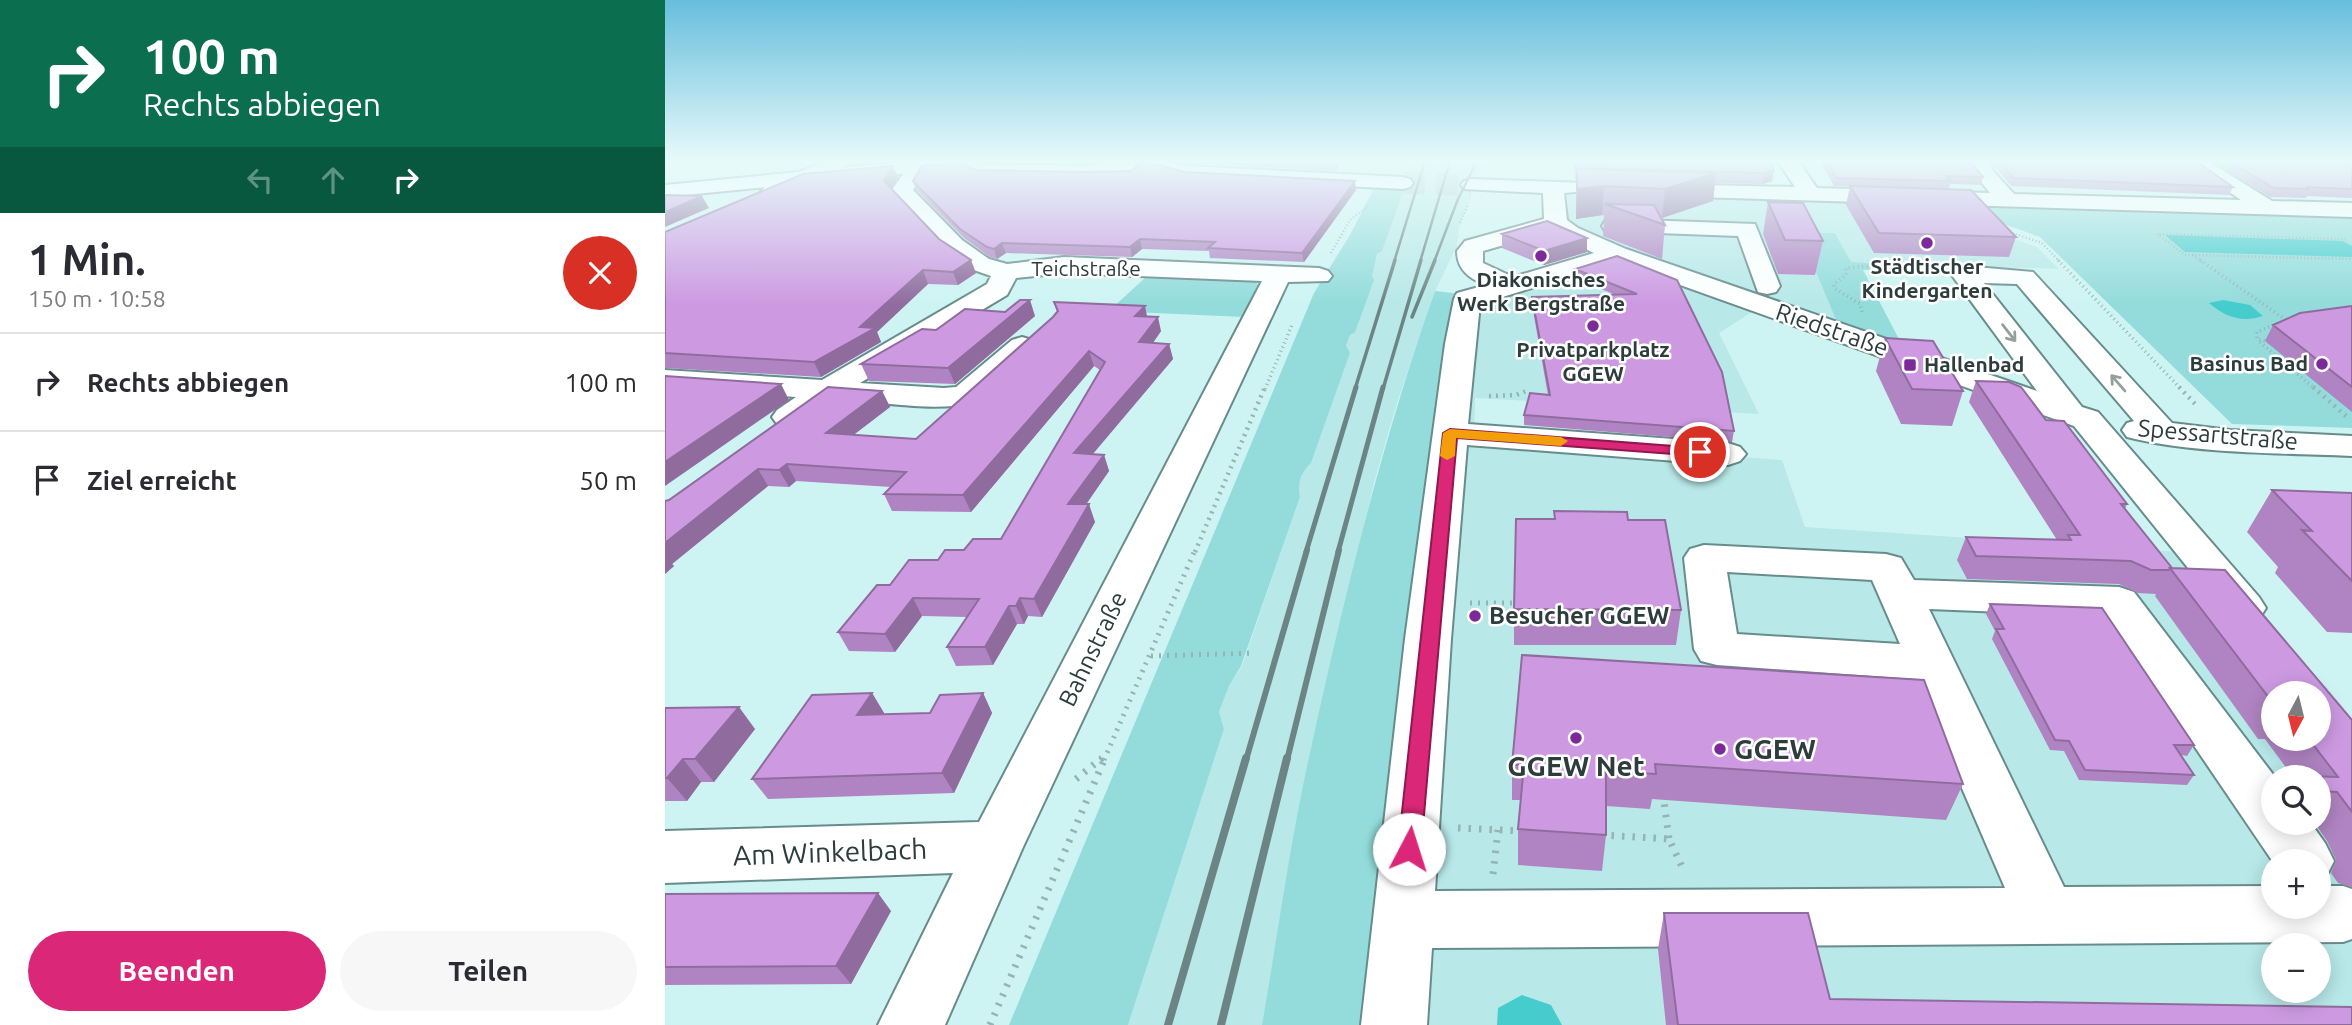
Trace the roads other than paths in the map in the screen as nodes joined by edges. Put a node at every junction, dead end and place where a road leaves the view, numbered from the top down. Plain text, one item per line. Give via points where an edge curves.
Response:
1 (919, 209) edge
2 (1557, 209) edge
3 (2319, 209) edge
4 (2352, 210) edge
5 (1561, 226) junction
6 (1617, 254) junction
7 (1006, 272) junction
8 (1279, 274) junction
9 (1319, 276) road end
10 (1508, 284) junction
11 (1767, 286) dead end
12 (1046, 324) edge
13 (665, 379) edge
14 (827, 390) junction
15 (2077, 415) junction
16 (1450, 433) junction
17 (2163, 434) junction
18 (760, 438) edge
19 (2352, 446) edge
20 (1728, 454) dead end
21 (1900, 594) junction
22 (2266, 634) edge
23 (1931, 663) junction
24 (2261, 800) edge
25 (995, 847) junction
26 (665, 857) edge
27 (2331, 897) edge
28 (2331, 914) edge
29 (2261, 915) edge
30 (2047, 916) junction
31 (1403, 920) junction
32 (911, 1025) edge
33 (1394, 1025) edge

1 - 7 street, Teichstraße via 980,264
2 - 5 street
3 - 4 street
5 - 6 street, Riedstraße
5 - 10 street via 1474,246 1469,251 1470,264 1477,272
5 - 11 street via 1747,229
6 - 10 street
6 - 15 street, Riedstraße
7 - 8 street, Teichstraße via 1064,265
7 - 14 street via 998,289
8 - 9 street, Teichstraße
8 - 25 street, Bahnstraße
10 - 16 street via 1467,299
12 - 14 street via 966,395 944,398
13 - 14 street
14 - 18 street
15 - 17 street, Spessartstraße
17 -> 15 street via 2025,277 1964,274
15 - 22 street
16 - 20 street
16 - 31 street
17 - 19 street, Spessartstraße
21 - 23 street
21 - 23 street via 1886,567 1704,558 1717,649
21 - 24 street via 2119,602
23 - 30 street
25 - 26 street, Am Winkelbach
25 - 32 street, Bahnstraße
27 - 28 street via 2343,914
29 - 30 street
30 - 31 street
31 - 33 street

